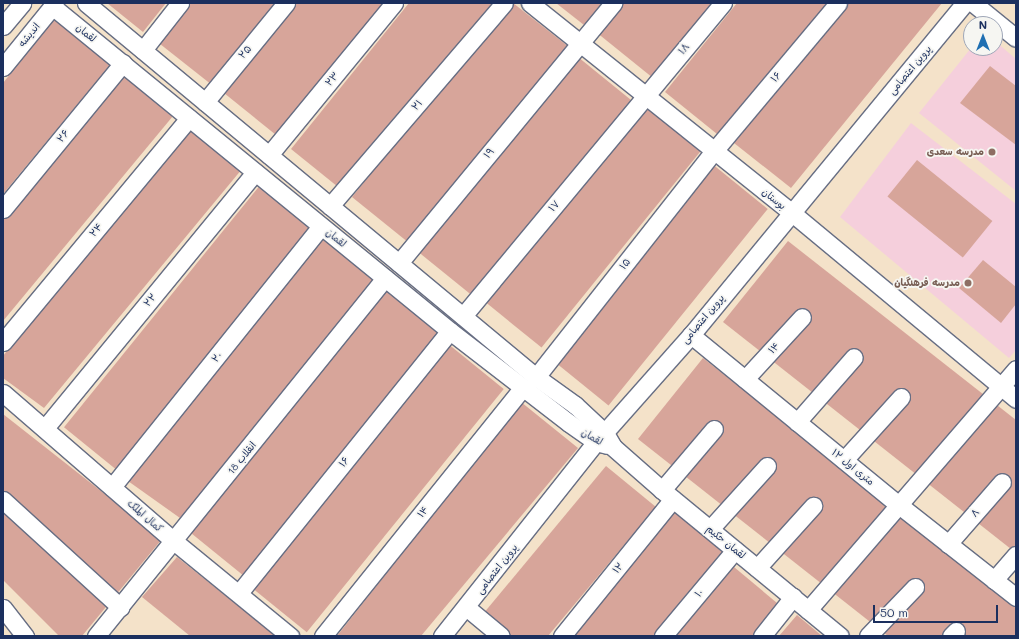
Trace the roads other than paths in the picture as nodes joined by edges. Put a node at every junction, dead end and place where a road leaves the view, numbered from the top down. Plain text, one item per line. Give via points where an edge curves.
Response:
1 (22, 3) edge
2 (86, 3) edge
3 (180, 3) edge
4 (286, 3) edge
5 (394, 3) edge
6 (504, 3) edge
7 (530, 3) edge
8 (613, 3) edge
9 (723, 3) edge
10 (838, 3) edge
11 (966, 3) edge
12 (973, 3) edge
13 (53, 4) edge
14 (3, 26) edge
15 (1016, 38) edge
16 (580, 44) junction
17 (143, 50) junction
18 (123, 64) junction
19 (3, 67) edge
20 (646, 96) junction
21 (205, 102) junction
22 (189, 118) junction
23 (714, 151) junction
24 (269, 155) junction
25 (255, 172) junction
26 (330, 206) junction
27 (3, 209) edge
28 (792, 213) junction
29 (321, 226) junction
30 (399, 263) junction
31 (385, 278) junction
32 (463, 316) junction
33 (802, 317) dead end
34 (450, 331) junction
35 (691, 335) junction
36 (3, 342) edge
37 (854, 357) dead end
38 (1016, 369) edge
39 (536, 377) junction
40 (745, 379) junction
41 (523, 387) junction
42 (1002, 387) junction
43 (3, 393) edge
44 (901, 397) dead end
45 (1016, 399) edge
46 (797, 422) junction
47 (45, 428) junction
48 (714, 429) dead end
49 (601, 437) junction
50 (613, 447) joint
51 (844, 460) junction
52 (767, 466) dead end
53 (1002, 482) dead end
54 (112, 487) junction
55 (668, 495) junction
56 (3, 500) edge
57 (899, 505) junction
58 (813, 506) dead end
59 (710, 529) junction
60 (175, 542) junction
61 (948, 544) junction
62 (735, 550) junction
63 (1016, 555) edge
64 (757, 568) junction
65 (994, 580) junction
66 (915, 586) dead end
67 (239, 594) junction
68 (793, 597) junction
69 (1016, 597) edge
70 (120, 606) junction
71 (466, 607) junction
72 (3, 608) edge
73 (808, 610) junction
74 (25, 636) edge
75 (96, 636) edge
76 (290, 636) edge
77 (323, 636) edge
78 (442, 636) edge
79 (501, 636) edge
80 (562, 636) edge
81 (663, 636) edge
82 (762, 636) edge
83 (840, 636) edge
84 (868, 636) edge

1 - 14 street
2 - 17 street, لقمان
3 - 17 street
4 - 21 street, ۲۵
5 - 24 street, ۲۳
6 - 26 street, ۲۱
7 - 16 street, بوستان
8 - 16 street
9 - 20 street, ۱۸
10 - 23 street, ۱۶
11 - 28 street, پروین اعتصامی
12 - 15 street
13 - 18 street, لقمان
13 - 19 street, اندیشه
16 - 20 street, بوستان
16 - 30 street, ۱۹
17 - 21 street, لقمان
18 - 22 street, لقمان
18 - 27 street, ۲۶
20 - 23 street, بوستان
20 - 32 street, ۱۷
21 - 24 street, لقمان
22 - 25 street, لقمان
22 - 36 street, ۲۴
23 - 28 street, بوستان
23 - 39 street, ۱۵
24 - 26 street, لقمان
25 - 29 street, لقمان
25 - 47 street, ۲۲
26 - 30 street, لقمان
28 - 35 street, پروین اعتصامی
28 - 42 street, بوستان
29 - 31 street, لقمان
29 - 54 street, ۲۰
30 - 32 street, لقمان
31 - 34 street, لقمان
31 - 60 street, انقلاب 18
32 - 39 street, لقمان
33 - 40 street, ۱۴
34 - 41 street, لقمان
34 - 67 street, ۱۶
35 - 40 street, ۱۲ متری اول
35 - 49 street, پروین اعتصامی
37 - 46 street
38 - 42 street
39 - 49 street, لقمان via 575,405
40 - 46 street, ۱۲ متری اول
41 - 49 street, لقمان
41 - 77 street, ۱۴
42 - 45 street, بوستان
42 - 57 street
43 - 47 street, کمال الملک
44 - 51 street
46 - 51 street, ۱۲ متری اول
47 - 54 street, کمال الملک
48 - 55 street, ۱۲
49 - 50 street, لقمان
49 - 71 street, پروین اعتصامی
50 - 55 street, لقمان حکیم
51 - 57 street, ۱۲ متری اول
52 - 59 street
53 - 61 street, ۸
54 - 60 street, کمال الملک
55 - 59 street, لقمان حکیم
55 - 80 street, ۱۲
56 - 70 street
57 - 61 street, ۱۲ متری اول
57 - 73 street
58 - 64 street
59 - 62 street, لقمان حکیم
60 - 67 street, کمال الملک
60 - 70 street, انقلاب 18
61 - 65 street, ۱۲ متری اول
62 - 64 street, لقمان حکیم
62 - 81 street, ۱۰
63 - 65 street
64 - 68 street, لقمان حکیم
65 - 69 street, ۱۲ متری اول
66 - 84 street
67 - 76 street, کمال الملک
68 - 73 street, لقمان حکیم
68 - 82 street
70 - 75 street, انقلاب 18
71 - 78 street, پروین اعتصامی
71 - 79 street
72 - 74 street
73 - 83 street, لقمان حکیم

